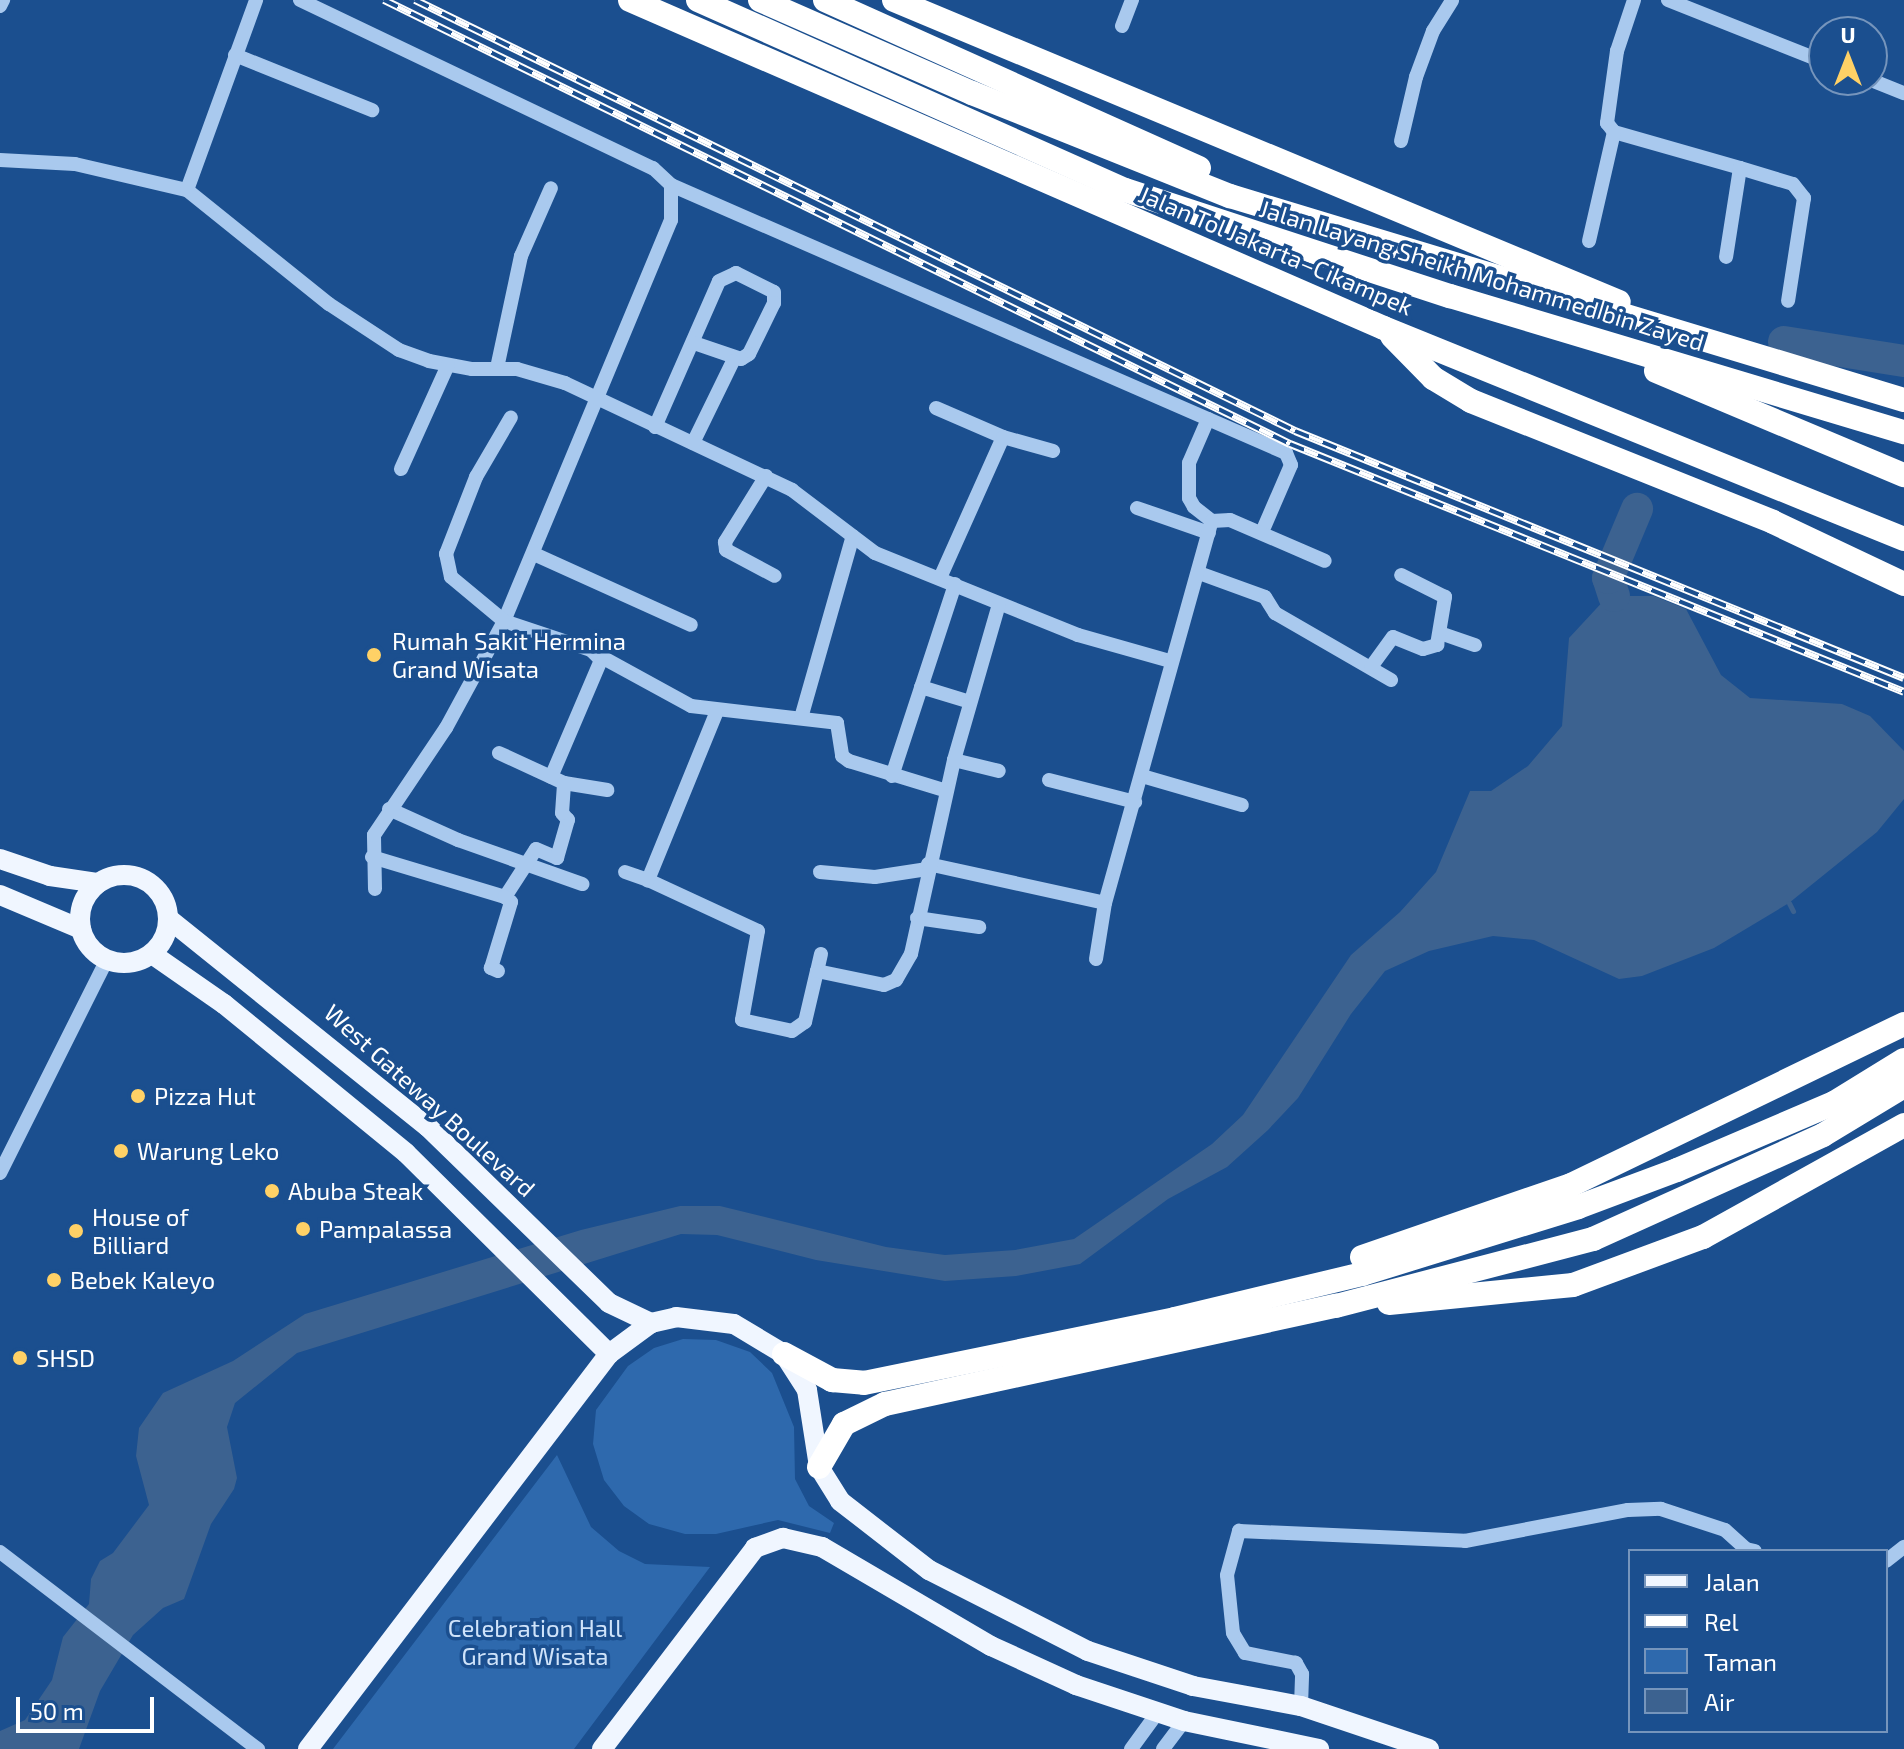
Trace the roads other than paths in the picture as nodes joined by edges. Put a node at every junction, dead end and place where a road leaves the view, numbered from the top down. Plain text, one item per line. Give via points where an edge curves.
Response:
1 (3, 0) edge
2 (256, 0) edge
3 (300, 0) edge
4 (630, 0) edge
5 (698, 0) edge
6 (760, 0) edge
7 (825, 0) edge
8 (894, 0) edge
9 (1132, 0) edge
10 (1452, 0) edge
11 (1634, 0) edge
12 (1668, 0) edge
13 (0, 6) edge
14 (1122, 26) dead end
15 (235, 55) junction
16 (1808, 56) edge
17 (372, 110) dead end
18 (1614, 132) junction
19 (1401, 141) dead end
20 (0, 160) edge
21 (1740, 168) junction
22 (671, 185) junction
23 (551, 188) dead end
24 (187, 190) junction
25 (1589, 241) dead end
26 (1726, 257) dead end
27 (1788, 301) dead end
28 (1384, 328) junction
29 (694, 343) junction
30 (733, 361) junction
31 (448, 365) junction
32 (497, 368) junction
33 (1904, 389) edge
34 (596, 396) junction
35 (1904, 400) edge
36 (936, 408) dead end
37 (511, 417) dead end
38 (1208, 419) junction
39 (655, 427) junction
40 (1904, 432) edge
41 (1003, 437) junction
42 (693, 443) junction
43 (1053, 451) dead end
44 (401, 469) dead end
45 (1904, 475) edge
46 (766, 476) junction
47 (1137, 508) dead end
48 (1210, 527) junction
49 (1262, 532) junction
50 (853, 536) junction
51 (1904, 539) edge
52 (534, 554) junction
53 (1325, 561) dead end
54 (1199, 573) junction
55 (1401, 575) dead end
56 (775, 576) dead end
57 (940, 578) junction
58 (955, 584) junction
59 (1904, 584) edge
60 (999, 604) junction
61 (504, 621) junction
62 (691, 625) dead end
63 (1440, 633) junction
64 (1475, 645) dead end
65 (598, 655) junction
66 (1170, 661) junction
67 (1371, 667) junction
68 (1391, 680) dead end
69 (921, 687) junction
70 (970, 702) junction
71 (717, 711) junction
72 (801, 718) junction
73 (499, 753) dead end
74 (954, 760) junction
75 (999, 771) dead end
76 (892, 776) junction
77 (1142, 776) junction
78 (558, 780) junction
79 (1049, 780) dead end
80 (607, 790) dead end
81 (947, 791) junction
82 (1135, 802) junction
83 (1242, 805) dead end
84 (389, 809) junction
85 (372, 857) junction
86 (0, 859) edge
87 (527, 865) junction
88 (927, 866) junction
89 (625, 872) dead end
90 (820, 872) dead end
91 (648, 880) junction
92 (98, 883) junction
93 (582, 884) dead end
94 (375, 889) dead end
95 (0, 895) edge
96 (505, 897) junction
97 (1105, 903) junction
98 (917, 918) junction
99 (169, 919) junction
100 (979, 927) dead end
101 (81, 929) junction
102 (152, 954) junction
103 (821, 954) dead end
104 (107, 959) junction
105 (1096, 959) dead end
106 (498, 971) dead end
107 (817, 971) junction
108 (1904, 1024) edge
109 (1904, 1060) edge
110 (1904, 1086) edge
111 (1904, 1125) edge
112 (428, 1127) junction
113 (406, 1153) junction
114 (0, 1173) edge
115 (1267, 1294) junction
116 (1336, 1306) junction
117 (651, 1323) junction
118 (609, 1354) junction
119 (784, 1354) junction
120 (819, 1467) junction
121 (1904, 1547) edge
122 (1746, 1549) edge
123 (0, 1552) edge
124 (1888, 1559) edge
125 (1301, 1706) junction
126 (1158, 1712) junction
127 (1184, 1721) junction
128 (258, 1749) edge
129 (308, 1749) edge
130 (602, 1749) edge
131 (1131, 1749) edge
132 (1163, 1749) edge
133 (1317, 1749) edge
134 (1429, 1749) edge

1 - 13 street
2 - 15 street
3 - 22 street via 653,168
4 - 28 highway, Jalan Tol Jakarta–Cikampek
5 - 40 highway, Jalan Layang Sheikh Mohammed bin Zayed via 1138,195 1450,296
6 - 35 highway, Jalan Layang Sheikh Mohammed bin Zayed via 972,93 1230,196
7 - 45 highway, Jalan Tol Jakarta–Cikampek via 1453,283
8 - 33 highway via 1705,336 1848,379
9 - 14 street
10 - 19 street via 1433,31 1416,77
11 - 18 street via 1617,51 1605,116
12 - 16 street
15 - 17 street
15 - 24 street
18 - 21 street
18 - 25 street
20 - 24 street via 75,164
21 - 26 street
21 - 27 street via 1793,184 1804,198
22 - 34 street via 671,220
22 - 38 street
23 - 32 street via 521,256
24 - 31 street via 369,332 399,350
28 - 51 highway, Jalan Tol Jakarta–Cikampek
28 - 59 highway via 1433,378 1471,401 1773,522
29 - 30 street
29 - 30 street via 719,281 727,274 769,287 774,303 768,316 749,354
29 - 39 street
30 - 42 street
31 - 32 street
31 - 44 street
32 - 34 street via 533,373
34 - 39 street
34 - 52 street
36 - 41 street
37 - 61 street via 476,477 446,554 451,577
38 - 48 street via 1188,481 1189,498
38 - 49 street via 1290,457
39 - 42 street
41 - 43 street
41 - 57 street
42 - 46 street
46 - 50 street via 818,506
46 - 56 street via 725,542 726,550
47 - 48 street
48 - 49 street via 1230,520
48 - 54 street
49 - 53 street
50 - 57 street via 875,553
50 - 72 street
52 - 61 street
52 - 62 street
54 - 66 street
54 - 67 street via 1265,597 1275,613
55 - 63 street via 1445,597
57 - 58 street
58 - 60 street
58 - 69 street
60 - 66 street via 1078,635
60 - 70 street
61 - 65 street
61 - 84 street via 446,728
63 - 64 street
63 - 67 street via 1429,650 1393,637
65 - 71 street via 684,703
65 - 78 street via 597,677
66 - 77 street
67 - 68 street
69 - 70 street
69 - 76 street
70 - 74 street
71 - 72 street
71 - 91 street
72 - 76 street via 837,723 842,756
73 - 78 street
74 - 75 street
74 - 81 street
76 - 81 street
77 - 82 street
77 - 83 street
78 - 80 street
78 - 87 street via 562,813 568,820 562,847 557,858 536,849
79 - 82 street
81 - 88 street
82 - 97 street
84 - 85 street via 374,835
84 - 87 street
85 - 94 street
85 - 96 street
86 - 92 main road via 50,876
87 - 93 street
87 - 96 street
88 - 90 street via 875,877
88 - 97 street
88 - 98 street
89 - 91 street
91 - 107 street via 758,931 742,1020 792,1031 805,1022
92 - 99 main road via 119,875 141,878 161,894
92 - 101 main road via 83,903
95 - 101 main road
96 - 106 street via 511,902 491,968
97 - 105 street
98 - 100 street
98 - 107 street via 911,954 891,984
99 - 102 main road
99 - 112 main road, West Gateway Boulevard
101 - 104 main road via 95,952
102 - 104 main road via 130,962
102 - 113 main road via 224,1004
103 - 107 street
104 - 114 street
108 - 115 highway via 1571,1185
109 - 115 highway via 1834,1103 1592,1202 1362,1274
110 - 116 highway via 1823,1135 1593,1239
111 - 116 highway via 1703,1237 1573,1285
112 - 113 main road
112 - 117 main road, West Gateway Boulevard via 609,1303
113 - 118 main road
115 - 119 highway via 1175,1319 864,1383 832,1380
116 - 120 highway via 885,1404 844,1424
117 - 118 main road
117 - 119 main road via 705,1317 760,1335
118 - 129 main road
119 - 120 main road via 807,1390
120 - 125 main road via 840,1501 929,1570 1007,1614 1088,1651 1193,1686
121 - 124 street
122 - 125 street via 1725,1530 1661,1509 1628,1510 1465,1541 1239,1531 1227,1575 1233,1633 1245,1653 1296,1663 1302,1674
123 - 128 street
125 - 134 main road
126 - 127 main road
126 - 130 main road via 1076,1685 991,1646 822,1547 783,1538 755,1548
126 - 131 street
127 - 132 street
127 - 133 main road

